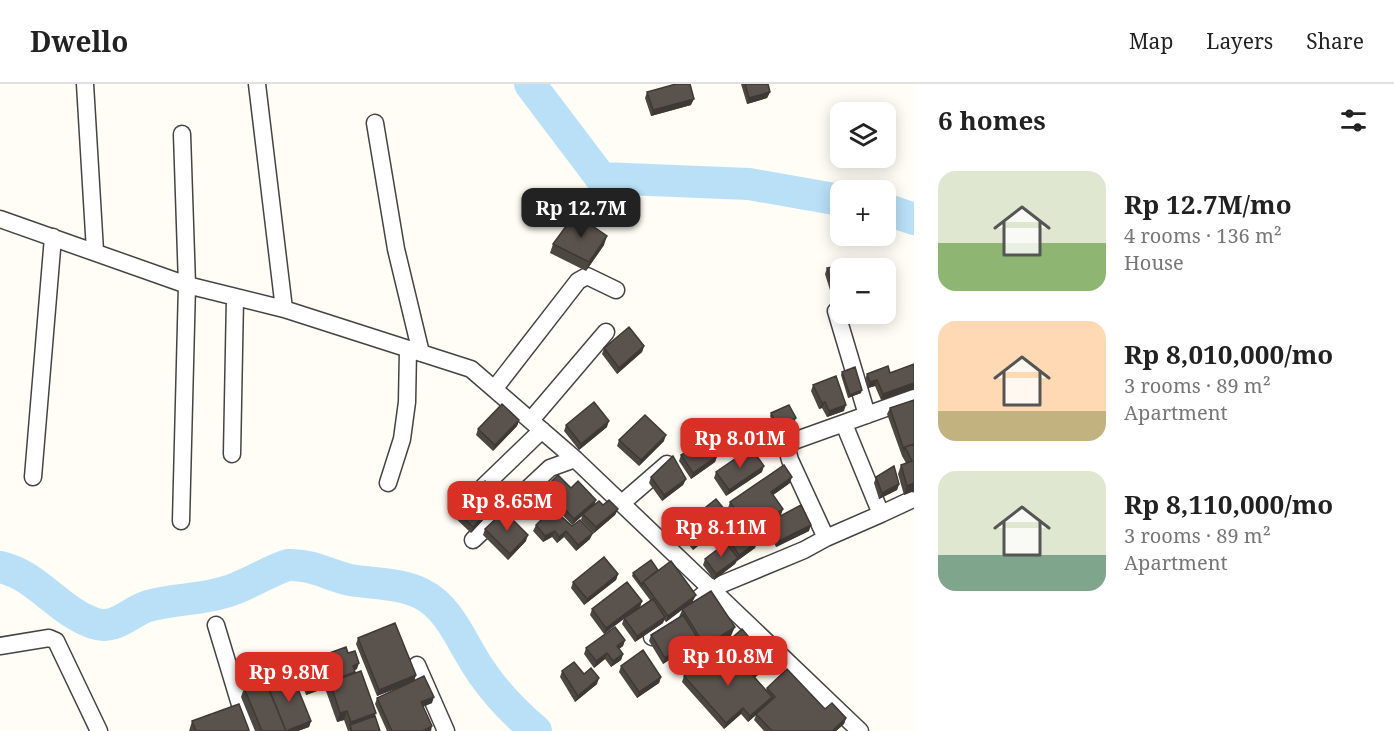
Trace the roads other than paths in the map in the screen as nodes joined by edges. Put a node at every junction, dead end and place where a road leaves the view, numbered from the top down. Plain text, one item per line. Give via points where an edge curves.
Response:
1 (85, 84) edge
2 (257, 84) edge
3 (375, 123) dead end
4 (182, 134) dead end
5 (0, 219) edge
6 (53, 237) junction
7 (95, 251) junction
8 (187, 285) junction
9 (616, 290) dead end
10 (235, 298) junction
11 (284, 309) junction
12 (840, 324) edge
13 (606, 332) dead end
14 (415, 351) junction
15 (495, 388) junction
16 (914, 399) edge
17 (867, 415) junction
18 (844, 424) junction
19 (536, 425) junction
20 (232, 454) dead end
21 (575, 459) junction
22 (667, 464) edge
23 (33, 477) dead end
24 (388, 483) dead end
25 (483, 487) edge
26 (911, 500) dead end
27 (622, 503) junction
28 (880, 514) junction
29 (181, 521) dead end
30 (826, 538) junction
31 (473, 540) dead end
32 (710, 589) junction
33 (216, 626) dead end
34 (652, 638) edge
35 (0, 646) edge
36 (417, 665) dead end
37 (99, 731) edge
38 (248, 731) edge
39 (446, 731) edge
40 (860, 731) edge

1 - 7 street
2 - 11 street
3 - 14 street
4 - 8 street
5 - 6 street
6 - 7 street
6 - 23 street
7 - 8 street
8 - 10 street
8 - 29 street
9 - 15 street via 587,276 578,281
10 - 11 street
10 - 20 street
11 - 14 street
12 - 17 street
13 - 19 street
14 - 15 street via 460,364
14 - 24 street via 402,439
15 - 19 street
16 - 17 street
17 - 18 street
18 - 28 street
18 - 30 street via 795,439 788,449
19 - 21 street
19 - 25 street
21 - 27 street
21 - 31 street via 550,468
22 - 27 street
26 - 28 street
27 - 32 street
28 - 30 street
30 - 32 street
32 - 34 street
32 - 40 street
33 - 38 street
35 - 37 street via 49,638 56,641
36 - 39 street

